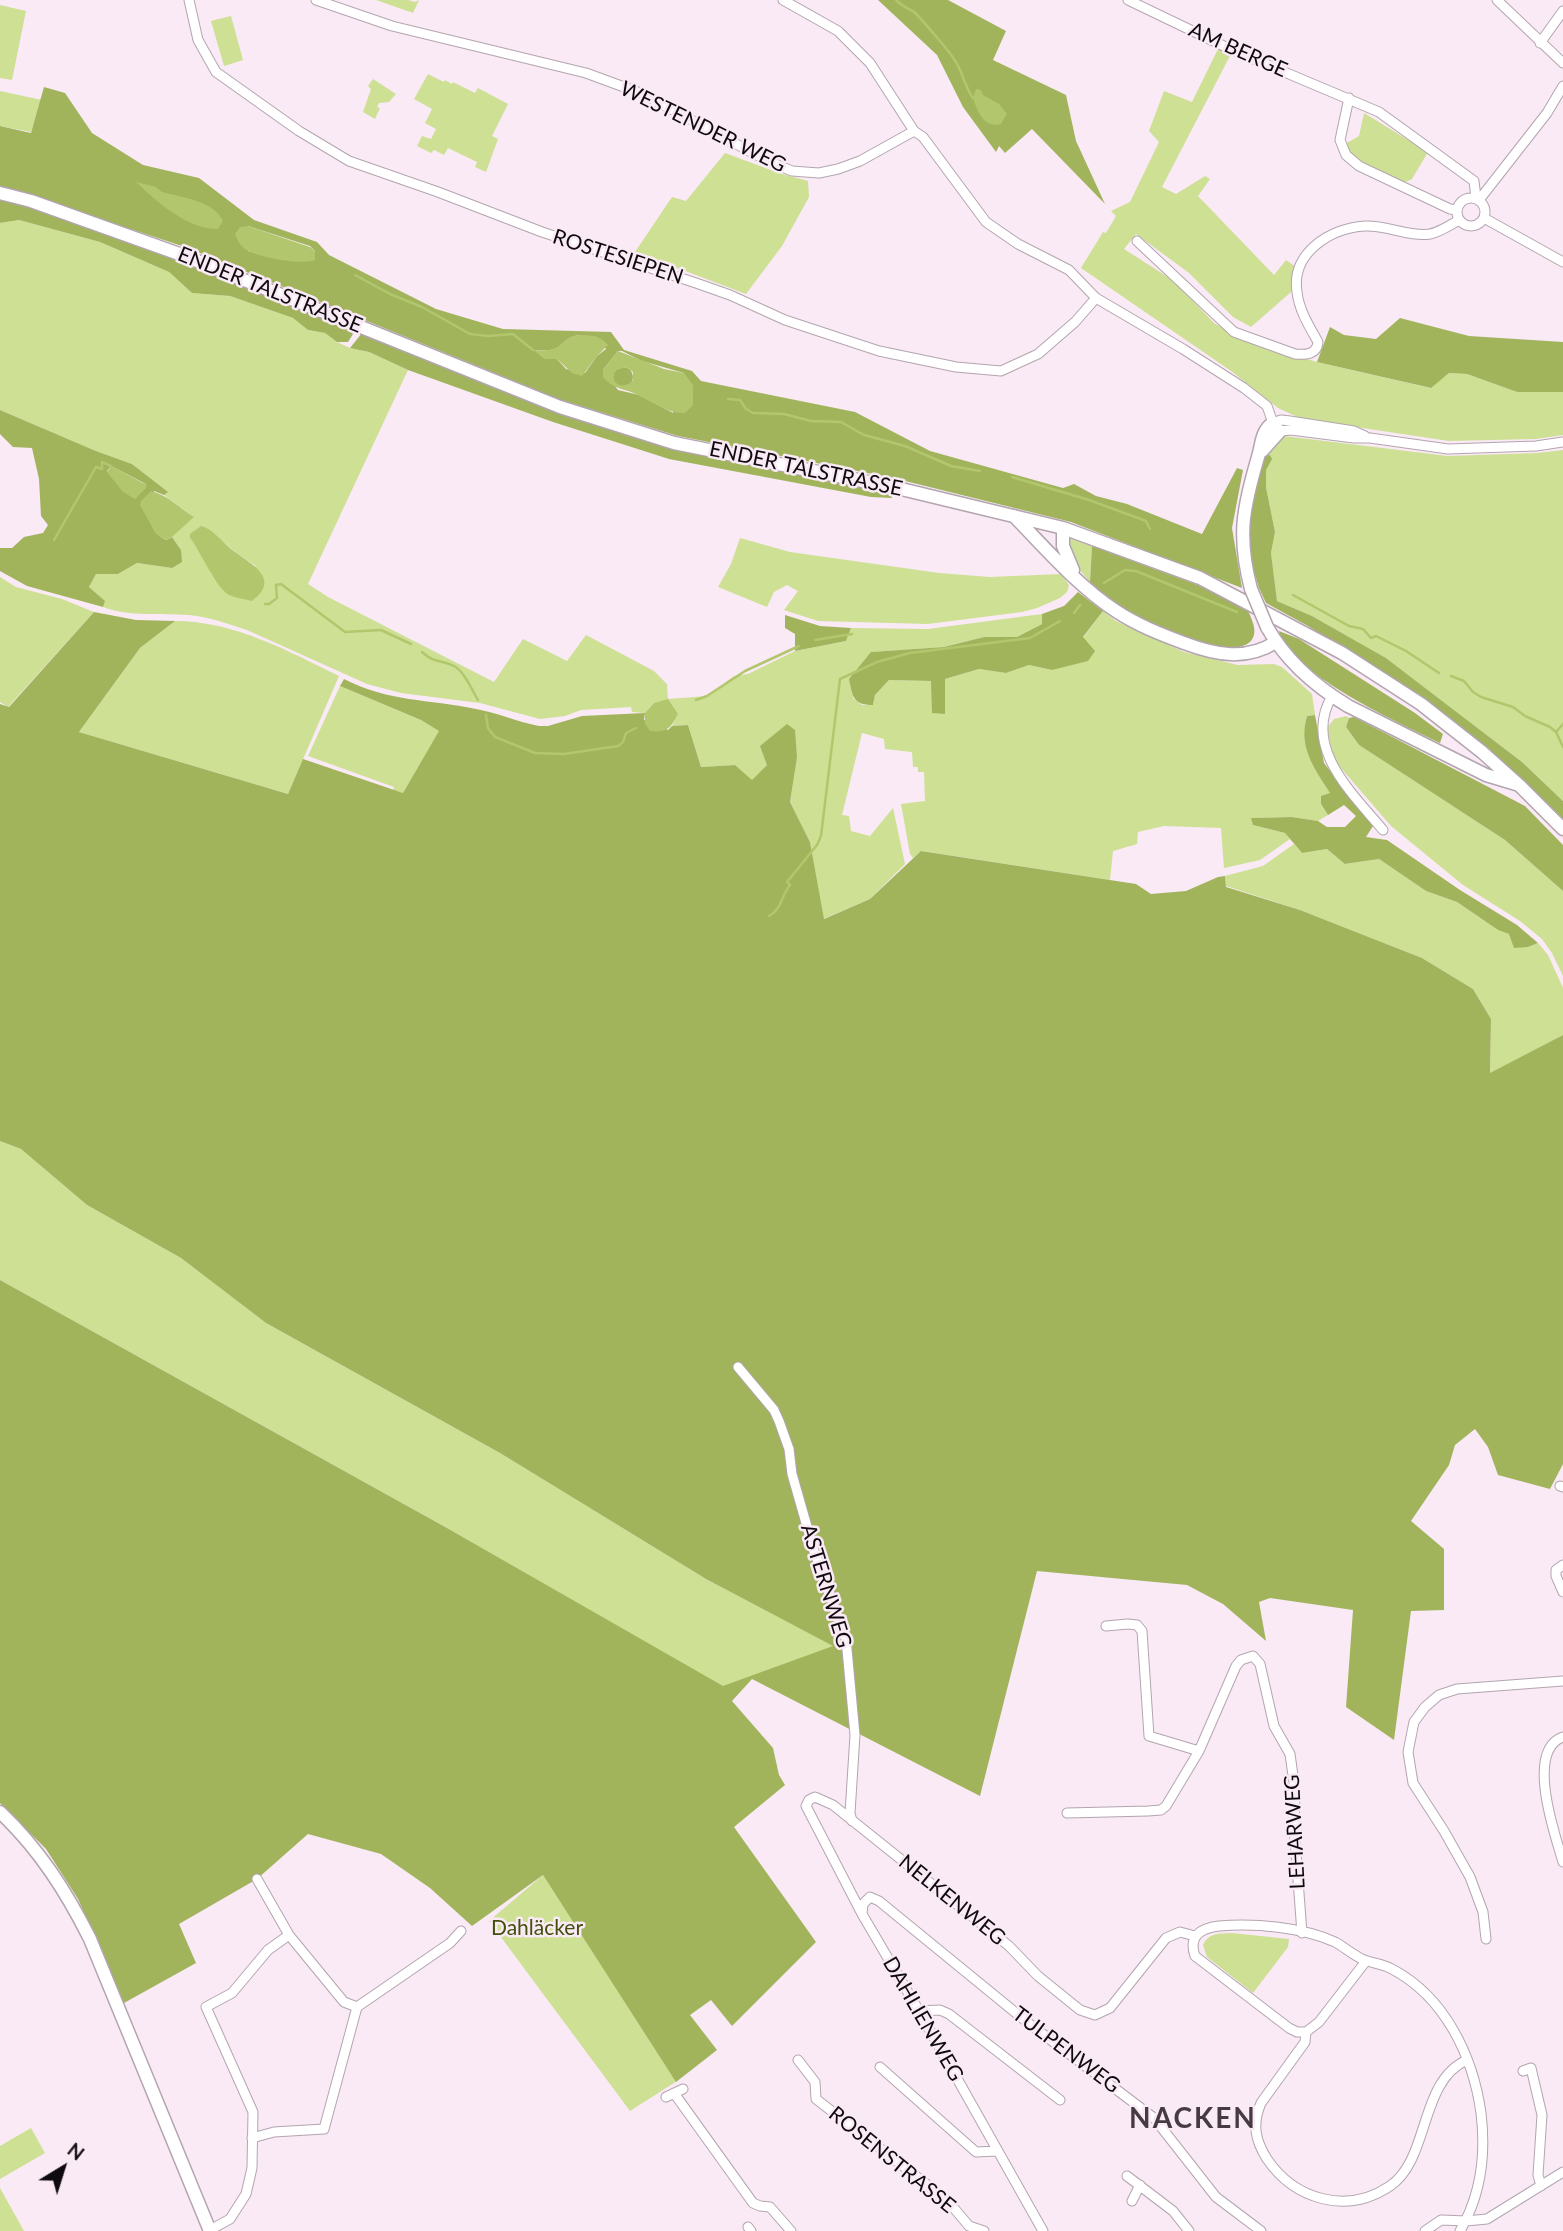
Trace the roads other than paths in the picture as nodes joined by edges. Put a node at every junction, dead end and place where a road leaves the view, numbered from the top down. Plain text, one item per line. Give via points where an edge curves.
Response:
1 (189, 0) edge
2 (316, 0) edge
3 (783, 0) edge
4 (1128, 0) edge
5 (1497, 0) edge
6 (1563, 11) edge
7 (1540, 43) junction
8 (1563, 63) edge
9 (1563, 86) edge
10 (1349, 98) junction
11 (914, 131) junction
12 (0, 192) edge
13 (1478, 199) junction
14 (1458, 215) junction
15 (1485, 218) junction
16 (1137, 242) dead end
17 (1563, 262) edge
18 (1096, 298) junction
19 (1276, 427) junction
20 (1563, 442) edge
21 (1013, 515) junction
22 (1063, 528) junction
23 (1077, 580) junction
24 (1276, 642) junction
25 (1332, 696) junction
26 (1520, 786) junction
27 (1563, 829) edge
28 (1383, 830) dead end
29 (738, 1367) dead end
30 (1563, 1565) edge
31 (1563, 1592) edge
32 (1106, 1626) dead end
33 (1562, 1680) edge
34 (1563, 1737) edge
35 (1199, 1751) junction
36 (806, 1806) joint
37 (0, 1812) edge
38 (1067, 1813) dead end
39 (852, 1821) junction
40 (1563, 1862) edge
41 (257, 1879) dead end
42 (862, 1914) junction
43 (461, 1931) dead end
44 (1302, 1933) junction
45 (289, 1935) junction
46 (1195, 1936) junction
47 (1486, 1939) dead end
48 (1366, 1961) junction
49 (357, 2007) junction
50 (919, 2011) junction
51 (1306, 2032) junction
52 (798, 2060) dead end
53 (1467, 2060) junction
54 (880, 2067) dead end
55 (1523, 2071) dead end
56 (674, 2093) dead end
57 (1060, 2100) dead end
58 (251, 2138) junction
59 (997, 2151) junction
60 (1563, 2172) edge
61 (1127, 2176) dead end
62 (1140, 2185) junction
63 (1541, 2186) junction
64 (1132, 2201) dead end
65 (1466, 2221) junction
66 (966, 2228) edge
67 (210, 2231) edge
68 (791, 2231) edge
69 (984, 2231) edge
70 (1042, 2231) edge
71 (1189, 2231) edge
72 (1261, 2231) edge
73 (1425, 2231) edge
74 (1460, 2231) edge

1 - 18 street, ROSTESIEPEN via 198,40 216,72 348,161 867,348 1001,372 1038,354
2 - 11 street, WESTENDER WEG via 392,26 586,73 643,94 792,171 819,173 849,165
3 - 11 street via 838,31 870,63
4 - 10 street, AM BERGE
5 - 7 street
6 - 7 street
7 - 8 street
9 - 13 street
10 - 13 street, AM BERGE via 1379,112 1474,181
10 - 14 street via 1340,140 1352,161
11 - 18 street via 986,222 1069,270
12 - 21 main road, ENDER TALSTRASSE via 182,255 573,411 674,443
13 - 14 street via 1465,199
13 - 15 street, AM BERGE via 1486,210
14 - 15 street via 1463,224 1473,226
14 - 16 street via 1433,233 1366,226 1318,241 1307,253 1296,279 1302,312 1318,342 1314,352 1305,355 1234,332
15 - 17 street
18 - 19 street via 1244,388 1267,406
19 - 20 street via 1281,420 1315,424 1370,438 1448,449
19 - 24 main road, bridge via 1263,434 1242,522 1251,589
21 - 22 main road, ENDER TALSTRASSE
21 - 23 main road
22 - 23 main road via 1063,546
22 - 26 main road, ENDER TALSTRASSE via 1199,578 1304,631 1421,704
23 - 24 main road via 1115,611 1202,650 1239,656
24 - 25 main road via 1301,672
25 - 26 main road via 1486,775
25 - 28 street via 1322,726 1329,762
26 - 27 main road, ENDER TALSTRASSE
29 - 39 street, ASTERNWEG via 779,1420 814,1551 846,1639 855,1735
30 - 31 street via 1556,1576
32 - 35 street via 1137,1625 1142,1631 1149,1736
33 - 47 street via 1448,1692 1425,1707 1414,1723 1408,1752 1413,1783 1469,1877 1483,1912
34 - 40 street via 1547,1750 1545,1779
35 - 38 street via 1161,1810
35 - 44 street, LEHARWEG via 1236,1666 1253,1656 1260,1664 1274,1726 1290,1754
36 - 39 street, NELKENWEG via 815,1797 822,1799
36 - 42 street, DAHLIENWEG
37 - 67 main road via 67,1894 90,1938
39 - 46 street, NELKENWEG via 1009,1946 1080,2010 1095,2015 1110,2008 1166,1938 1180,1932
41 - 45 street
42 - 50 street, DAHLIENWEG
42 - 72 street, TULPENWEG via 870,1897 879,1901 1119,2090 1154,2118 1216,2197
43 - 49 street
44 - 46 street via 1227,1926 1202,1929
44 - 48 street via 1334,1942
45 - 49 street via 344,2003
45 - 58 street via 268,1950 232,1993 206,2007 253,2112
46 - 51 street via 1195,1955 1289,2028
48 - 51 street
48 - 53 street via 1389,1967 1420,1989 1448,2021
49 - 58 street via 324,2129
50 - 57 street via 949,2014
50 - 59 street, DAHLIENWEG
51 - 53 street via 1305,2042 1261,2103 1255,2132 1261,2149 1292,2186 1328,2199 1349,2200 1390,2186 1406,2169 1442,2080
52 - 66 street, ROSENSTRASSE via 815,2082 816,2099 947,2200
53 - 65 street via 1478,2092 1483,2156 1478,2190
54 - 59 street via 976,2151
55 - 63 street via 1531,2068 1542,2115
56 - 68 street via 753,2203 770,2207
58 - 67 street via 252,2168 246,2194 230,2218
59 - 70 street, DAHLIENWEG
60 - 63 street
61 - 62 street
62 - 64 street
62 - 71 street
63 - 65 street via 1488,2219
65 - 73 street via 1441,2220
65 - 74 street
66 - 69 street

